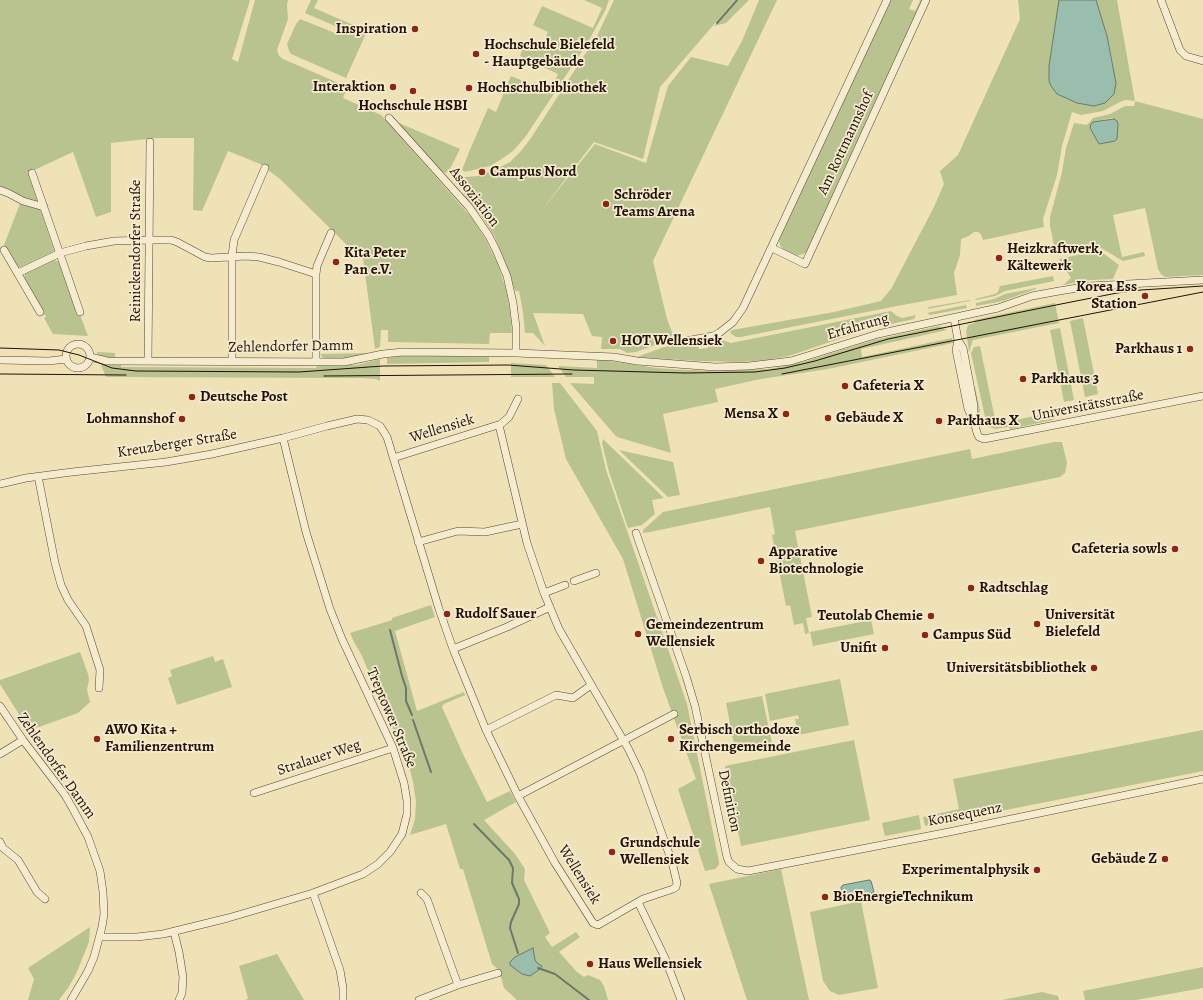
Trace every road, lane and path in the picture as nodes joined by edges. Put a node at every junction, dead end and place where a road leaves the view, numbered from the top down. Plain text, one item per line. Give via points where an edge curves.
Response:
1 (887, 0) edge
2 (926, 0) edge
3 (1161, 0) edge
4 (1203, 61) edge
5 (389, 118) dead end
6 (150, 142) dead end
7 (265, 168) dead end
8 (32, 173) dead end
9 (0, 190) edge
10 (44, 207) junction
11 (331, 233) dead end
12 (149, 240) junction
13 (772, 248) junction
14 (4, 250) dead end
15 (60, 253) junction
16 (232, 256) junction
17 (18, 273) junction
18 (316, 274) junction
19 (1203, 280) edge
20 (40, 312) dead end
21 (80, 312) dead end
22 (954, 318) junction
23 (675, 343) dead end
24 (516, 353) junction
25 (90, 357) junction
26 (66, 359) junction
27 (0, 360) edge
28 (148, 361) junction
29 (232, 361) junction
30 (316, 362) junction
31 (1203, 396) edge
32 (518, 399) dead end
33 (357, 419) joint
34 (499, 425) junction
35 (283, 438) junction
36 (393, 458) junction
37 (38, 476) junction
38 (0, 484) edge
39 (522, 524) junction
40 (636, 534) dead end
41 (418, 542) junction
42 (596, 573) dead end
43 (574, 581) dead end
44 (565, 585) dead end
45 (544, 593) junction
46 (550, 607) junction
47 (453, 649) junction
48 (591, 685) junction
49 (99, 688) dead end
50 (0, 706) edge
51 (674, 714) dead end
52 (486, 730) junction
53 (23, 740) junction
54 (624, 741) junction
55 (393, 748) junction
56 (0, 754) edge
57 (1203, 779) edge
58 (254, 793) dead end
59 (518, 796) junction
60 (0, 842) edge
61 (733, 866) joint
62 (313, 893) junction
63 (421, 893) dead end
64 (45, 899) dead end
65 (638, 902) junction
66 (174, 932) junction
67 (100, 936) junction
68 (498, 973) dead end
69 (458, 985) junction
70 (71, 1000) edge
71 (179, 1000) edge
72 (343, 1000) edge
73 (419, 1000) edge
74 (681, 1000) edge

1 - 13 street, Am Rottmannshof
2 - 13 street, Am Rottmannshof via 805,264
3 - 4 street via 1180,50 1186,56
5 - 24 street, Assoziation via 469,207 489,236 506,276 513,303
6 - 12 street, Reinickendorfer Straße
7 - 16 street via 234,240
8 - 10 street
9 - 10 street
10 - 15 street
11 - 18 street
12 - 15 street via 114,241
12 - 16 street via 171,240 204,257
12 - 28 street, Reinickendorfer Straße
13 - 23 street, Am Rottmannshof via 743,308 733,322 719,333 701,341
14 - 17 street
15 - 17 street
15 - 21 street
16 - 18 street via 259,257
16 - 29 street
17 - 20 street
18 - 30 street
19 - 22 street, Erfahrung via 1071,289 1032,296 998,308
22 - 24 street, Erfahrung via 878,334 791,361 755,366 715,367 614,357
22 - 31 street, Universitätsstraße via 972,393 976,430 979,437 984,439
24 - 30 street, Zehlendorfer Damm via 403,352 344,362
25 - 26 street via 88,363 81,368 73,367
25 - 26 street via 87,348 77,343 68,348
25 - 28 street, Zehlendorfer Damm via 107,361
26 - 27 street
28 - 29 street, Zehlendorfer Damm
29 - 30 street, Zehlendorfer Damm
32 - 34 street, Wellensiek via 510,417
33 - 35 street, Kreuzberger Straße
33 - 36 street, Wellensiek via 368,420 380,426 387,437
34 - 36 street, Wellensiek
34 - 39 street, Wellensiek
35 - 37 street, Kreuzberger Straße via 166,462
35 - 55 street, Treptower Straße via 309,541 330,609
36 - 41 street, Wellensiek
37 - 38 street, Kreuzberger Straße
37 - 49 street via 61,585 86,626 100,670
39 - 41 street via 485,532 458,531
39 - 45 street, Wellensiek
40 - 61 street, Definition via 695,706 727,857
41 - 47 street, Wellensiek
42 - 43 street
44 - 45 street
45 - 46 street, Wellensiek
46 - 47 street
46 - 48 street, Wellensiek via 559,629
47 - 52 street, Wellensiek
48 - 52 street via 572,698 556,695
48 - 54 street, Wellensiek
50 - 53 street, Zehlendorfer Damm
51 - 54 street
52 - 59 street, Wellensiek
53 - 56 street
53 - 67 street, Zehlendorfer Damm via 65,795 88,837 100,871 104,892
54 - 59 street
54 - 65 street, Wellensiek via 645,787 677,883 673,889
55 - 58 street, Stralauer Weg
55 - 62 street, Treptower Straße via 407,801 402,834 390,852 363,874
57 - 61 street, Konsequenz via 748,871
59 - 65 street, Wellensiek via 555,863 595,925
60 - 64 street via 3,848 18,860 37,892
62 - 66 street, Treptower Straße
62 - 72 street via 340,970
63 - 69 street via 427,899
65 - 74 street via 665,958
66 - 67 street, Treptower Straße via 137,938
66 - 71 street via 183,976
67 - 70 street, Zehlendorfer Damm via 88,971
68 - 69 street
69 - 73 street

